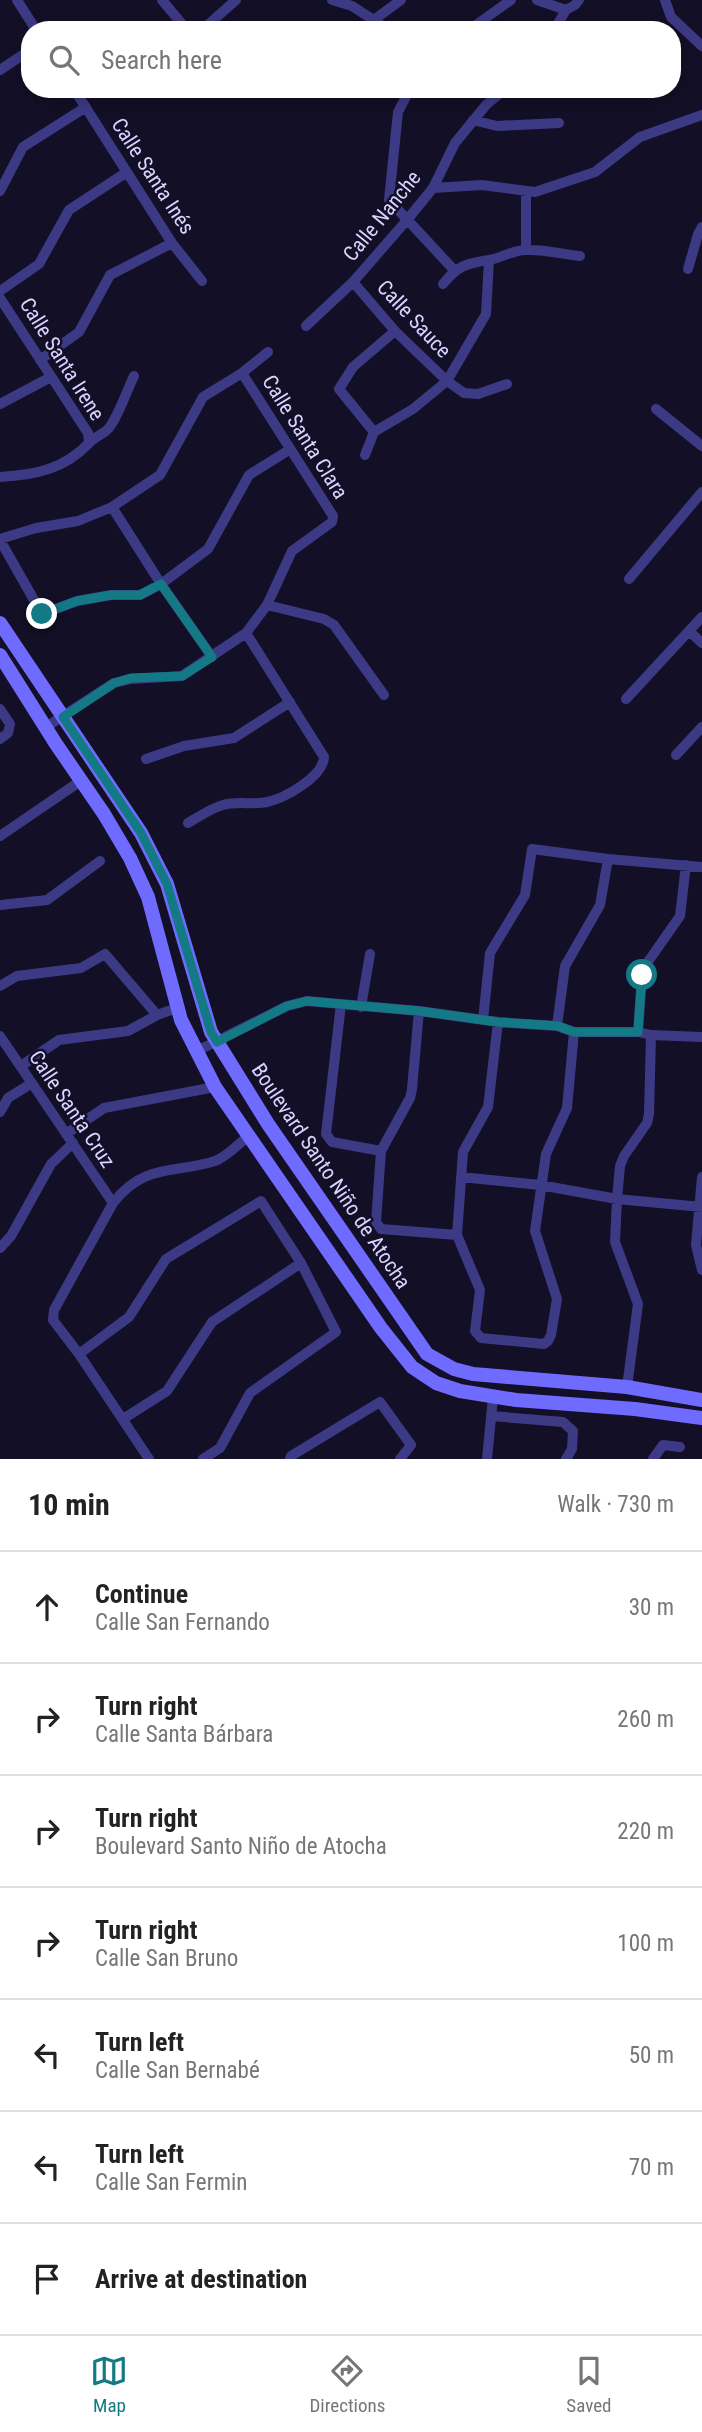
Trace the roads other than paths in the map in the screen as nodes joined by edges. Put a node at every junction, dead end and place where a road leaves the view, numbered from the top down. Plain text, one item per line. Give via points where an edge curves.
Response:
1 (17, 0) edge
2 (162, 0) edge
3 (236, 0) edge
4 (332, 0) edge
5 (401, 0) edge
6 (511, 0) edge
7 (537, 0) edge
8 (579, 0) edge
9 (665, 0) edge
10 (566, 10) junction
11 (375, 19) junction
12 (30, 21) edge
13 (180, 21) edge
14 (212, 21) edge
15 (378, 21) edge
16 (482, 21) edge
17 (559, 21) edge
18 (676, 21) edge
19 (681, 26) edge
20 (700, 42) edge
21 (21, 56) edge
22 (0, 70) edge
23 (80, 98) edge
24 (405, 98) edge
25 (494, 98) edge
26 (86, 107) junction
27 (702, 115) edge
28 (473, 120) junction
29 (559, 123) dead end
30 (127, 172) junction
31 (433, 188) junction
32 (0, 191) edge
33 (526, 191) junction
34 (407, 220) junction
35 (702, 227) edge
36 (172, 243) junction
37 (526, 249) junction
38 (580, 256) dead end
39 (489, 260) junction
40 (688, 269) dead end
41 (454, 270) junction
42 (202, 281) dead end
43 (353, 282) junction
44 (443, 284) dead end
45 (0, 291) edge
46 (0, 298) edge
47 (4, 313) edge
48 (306, 326) dead end
49 (395, 331) junction
50 (268, 352) dead end
51 (40, 360) junction
52 (242, 373) junction
53 (134, 376) dead end
54 (51, 377) junction
55 (447, 381) junction
56 (507, 384) dead end
57 (0, 404) edge
58 (656, 409) dead end
59 (374, 432) junction
60 (89, 442) junction
61 (702, 446) edge
62 (289, 450) junction
63 (365, 455) dead end
64 (0, 477) edge
65 (702, 492) edge
66 (112, 507) junction
67 (0, 539) edge
68 (629, 579) dead end
69 (161, 584) junction
70 (267, 605) junction
71 (702, 617) edge
72 (0, 624) edge
73 (689, 631) junction
74 (246, 633) junction
75 (702, 643) edge
76 (0, 654) edge
77 (212, 657) junction
78 (384, 695) dead end
79 (626, 699) dead end
80 (290, 702) junction
81 (0, 709) edge
82 (63, 717) junction
83 (46, 727) junction
84 (702, 727) edge
85 (0, 739) edge
86 (676, 755) dead end
87 (146, 759) dead end
88 (82, 780) junction
89 (188, 823) dead end
90 (0, 836) edge
91 (608, 859) junction
92 (100, 861) dead end
93 (686, 865) junction
94 (702, 867) edge
95 (0, 905) edge
96 (370, 954) dead end
97 (0, 986) edge
98 (341, 1004) junction
99 (361, 1007) junction
100 (177, 1008) junction
101 (419, 1011) junction
102 (157, 1015) junction
103 (483, 1020) junction
104 (498, 1022) junction
105 (558, 1026) junction
106 (574, 1032) junction
107 (638, 1032) junction
108 (651, 1035) junction
109 (0, 1036) edge
110 (702, 1037) edge
111 (217, 1042) junction
112 (197, 1051) junction
113 (21, 1066) junction
114 (32, 1083) junction
115 (215, 1087) junction
116 (0, 1112) edge
117 (66, 1134) junction
118 (250, 1135) junction
119 (73, 1143) junction
120 (381, 1151) junction
121 (461, 1177) junction
122 (702, 1177) edge
123 (540, 1185) junction
124 (617, 1199) junction
125 (113, 1203) junction
126 (701, 1207) edge
127 (336, 1223) junction
128 (457, 1235) junction
129 (319, 1237) junction
130 (0, 1248) edge
131 (301, 1263) junction
132 (702, 1270) edge
133 (79, 1354) junction
134 (555, 1381) junction
135 (627, 1387) junction
136 (493, 1397) junction
137 (702, 1400) edge
138 (553, 1403) junction
139 (491, 1416) junction
140 (123, 1419) junction
141 (702, 1419) edge
142 (680, 1447) dead end
143 (149, 1459) edge
144 (203, 1459) edge
145 (290, 1459) edge
146 (400, 1459) edge
147 (486, 1459) edge
148 (566, 1459) edge
149 (653, 1459) edge

1 - 12 street
2 - 13 street
3 - 14 street
4 - 11 street via 352,5
5 - 11 street
6 - 16 street
7 - 10 street
8 - 10 street
9 - 18 street
10 - 17 street
11 - 15 street
19 - 20 street
21 - 22 street
23 - 26 street, Calle Santa Inés
24 - 34 street via 397,112 389,200
25 - 28 street, Calle Nanche
26 - 30 street, Calle Santa Inés
26 - 32 street via 23,147
27 - 33 street via 640,137 595,172
28 - 29 street via 496,126
28 - 31 street, Calle Nanche via 455,143
30 - 36 street, Calle Santa Inés
30 - 45 street via 69,210 39,264
31 - 33 street via 482,185
31 - 34 street, Calle Nanche
33 - 37 street
34 - 41 street
34 - 43 street, Calle Nanche
35 - 40 street
36 - 42 street, Calle Santa Inés
36 - 51 street via 110,275 79,332
37 - 38 street
37 - 39 street
39 - 41 street
39 - 55 street via 486,314
41 - 44 street
43 - 48 street, Calle Nanche
43 - 49 street, Calle Sauce
46 - 47 street, Calle Santa Irene
47 - 51 street, Calle Santa Irene
49 - 55 street, Calle Sauce
49 - 59 street via 353,367 339,389
50 - 52 street
51 - 54 street, Calle Santa Irene
52 - 62 street, Calle Santa Clara
52 - 66 street via 203,397 160,474
53 - 60 street via 108,429
54 - 57 street
54 - 60 street, Calle Santa Irene via 88,433
55 - 56 street via 464,393 478,394
55 - 59 street
58 - 61 street
59 - 63 street
60 - 64 street via 85,450 65,462 33,475
62 - 69 street via 249,475 208,549
62 - 70 street, Calle Santa Clara via 332,522 292,551
65 - 68 street
66 - 67 street via 78,522
66 - 69 street
67 - 69 street via 42,614 77,601 140,595
69 - 77 street
70 - 74 street
70 - 78 street via 334,625
71 - 73 street
72 - 82 street, Boulevard Santo Niño de Atocha
73 - 75 street
73 - 79 street
74 - 77 street
74 - 80 street
76 - 83 street, Boulevard Santo Niño de Atocha
77 - 82 street via 182,676 114,683
80 - 87 street via 234,738 184,746
80 - 89 street via 324,757 320,770 292,792 267,802 223,805
81 - 85 street via 10,724
82 - 83 street
82 - 111 street, Boulevard Santo Niño de Atocha via 141,833 167,884
83 - 88 street, Boulevard Santo Niño de Atocha
84 - 86 street
88 - 90 street
88 - 100 street, Boulevard Santo Niño de Atocha via 148,897
91 - 93 street
91 - 103 street via 532,849 525,894 490,953
91 - 105 street via 600,905 565,966
92 - 95 street via 47,900
93 - 94 street
93 - 107 street via 680,916 642,975
96 - 99 street
97 - 102 street via 17,976 81,968 108,955
98 - 99 street
98 - 111 street via 307,1001 287,1006
98 - 120 street via 326,1134 332,1142
99 - 101 street
100 - 102 street
100 - 112 street, Boulevard Santo Niño de Atocha
101 - 103 street
101 - 120 street via 410,1098
102 - 113 street via 128,1031 59,1040
103 - 104 street
104 - 105 street
104 - 121 street via 488,1107 463,1152
105 - 106 street
106 - 107 street
106 - 123 street via 565,1117 546,1154
107 - 108 street
108 - 110 street
108 - 124 street via 649,1114 620,1166
109 - 113 street, Calle Santa Cruz
111 - 112 street
111 - 127 street, Boulevard Santo Niño de Atocha
112 - 115 street, Boulevard Santo Niño de Atocha
113 - 114 street, Calle Santa Cruz
114 - 116 street via 8,1098
114 - 117 street, Calle Santa Cruz
115 - 117 street via 104,1108
115 - 118 street, Boulevard Santo Niño de Atocha
117 - 119 street, Calle Santa Cruz
118 - 125 street via 217,1160 153,1172 124,1189
118 - 129 street, Boulevard Santo Niño de Atocha
119 - 125 street, Calle Santa Cruz
119 - 130 street via 51,1164
120 - 128 street via 377,1226
121 - 123 street
121 - 128 street
122 - 126 street
123 - 124 street
123 - 128 street via 535,1231 557,1299 551,1335 544,1344 481,1338 475,1331 480,1290
124 - 126 street
124 - 135 street via 615,1242 638,1304
125 - 133 street via 54,1310 53,1320
126 - 132 street via 696,1245
127 - 129 street
127 - 134 street, Boulevard Santo Niño de Atocha via 427,1354 473,1374
129 - 136 street, Boulevard Santo Niño de Atocha via 412,1367 436,1383
131 - 133 street via 261,1200 166,1259 130,1317
131 - 140 street via 212,1322 167,1391
131 - 144 street via 336,1332 250,1393 220,1448
133 - 140 street
134 - 135 street, Boulevard Santo Niño de Atocha
134 - 138 street
135 - 137 street, Boulevard Santo Niño de Atocha
136 - 138 street, Boulevard Santo Niño de Atocha
136 - 139 street
138 - 141 street, Boulevard Santo Niño de Atocha
139 - 147 street
139 - 148 street via 563,1422 573,1431 572,1450
140 - 143 street
142 - 149 street via 663,1445
145 - 146 street via 380,1402 411,1445

